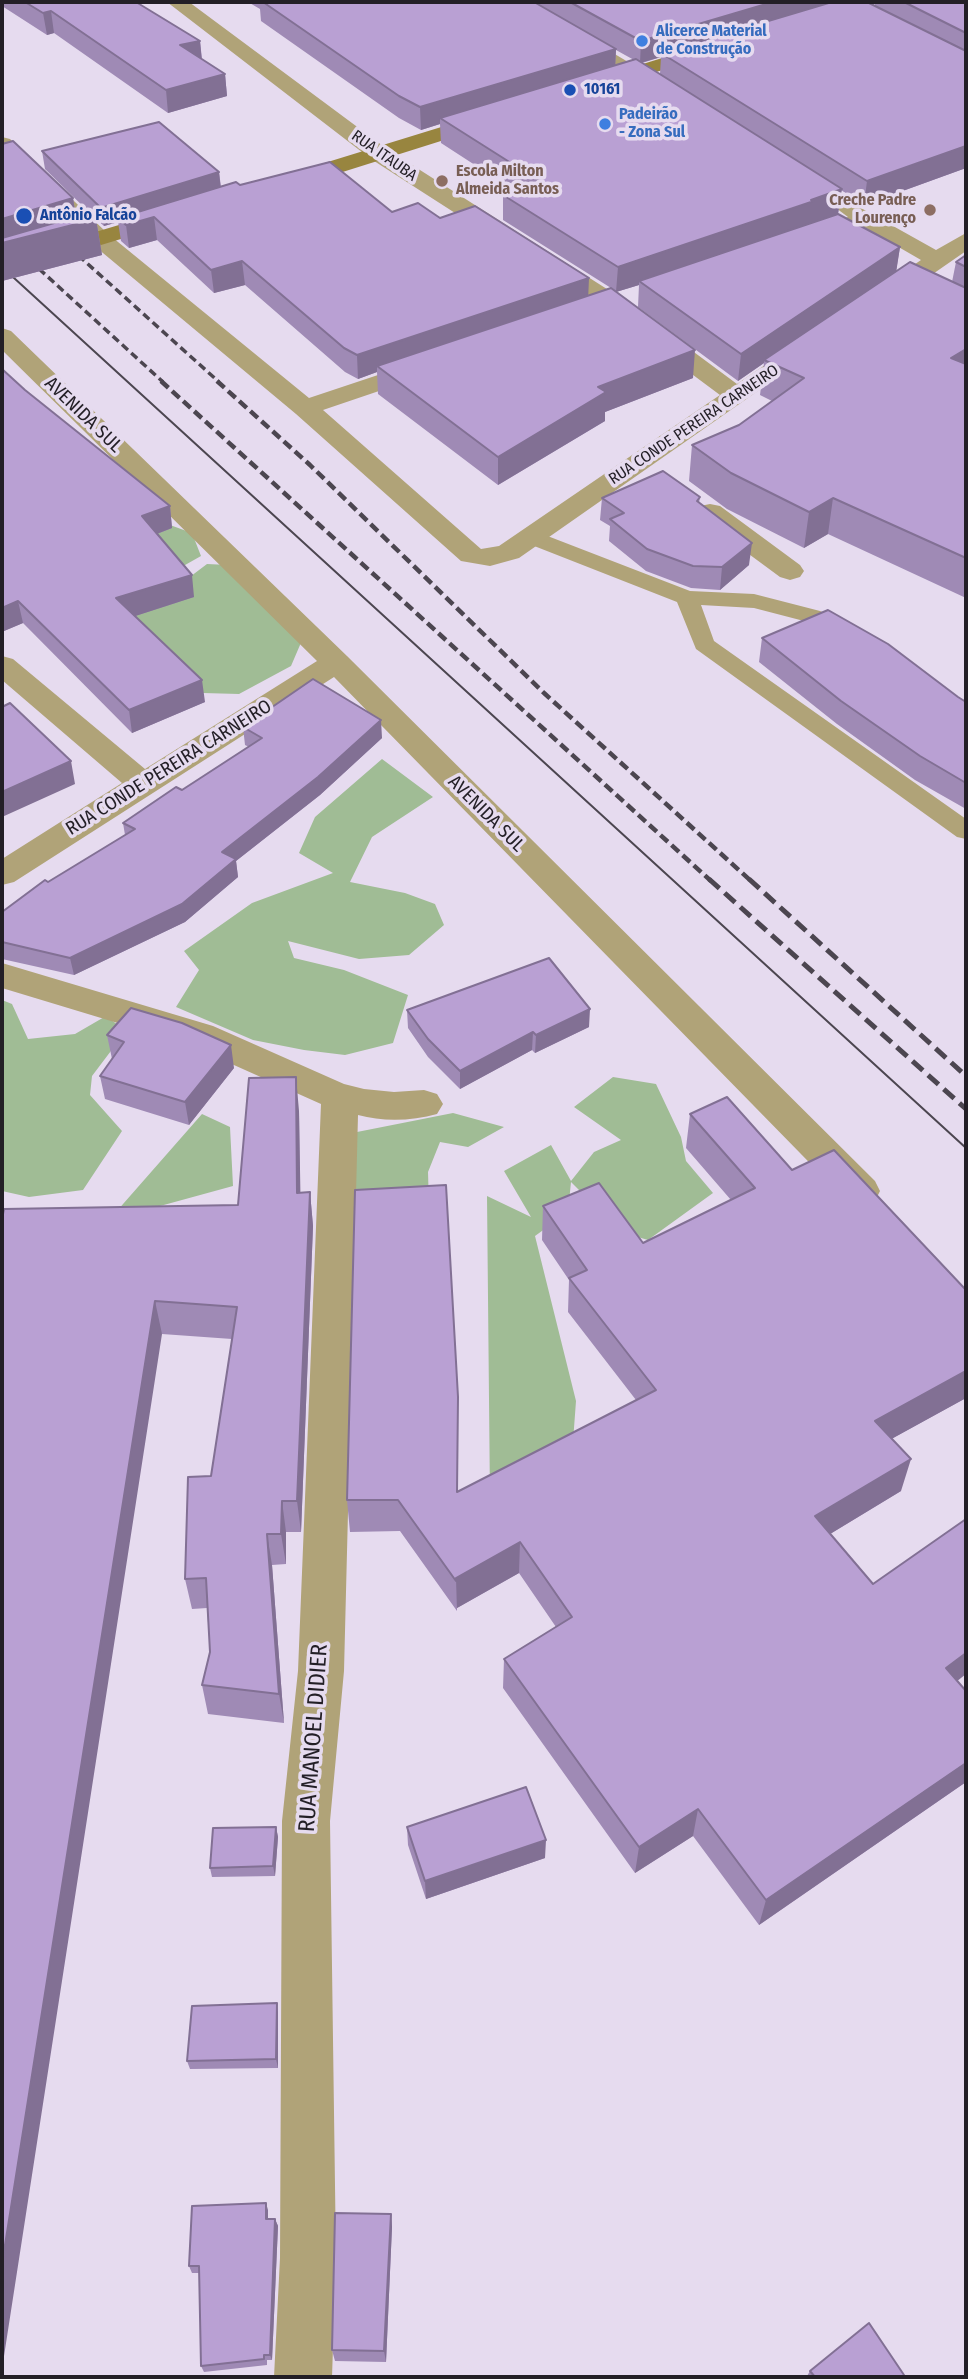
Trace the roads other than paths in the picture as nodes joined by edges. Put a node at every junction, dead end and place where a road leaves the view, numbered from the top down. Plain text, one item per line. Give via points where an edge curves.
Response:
1 (177, 2) edge
2 (513, 2) edge
3 (729, 44) edge
4 (636, 72) junction
5 (584, 88) edge
6 (682, 101) edge
7 (507, 113) edge
8 (2, 144) edge
9 (379, 154) junction
10 (272, 186) edge
11 (820, 190) edge
12 (192, 210) edge
13 (866, 219) junction
14 (99, 238) junction
15 (966, 240) edge
16 (777, 248) edge
17 (937, 260) junction
18 (2, 268) edge
19 (638, 295) edge
20 (612, 303) junction
21 (587, 312) edge
22 (859, 313) edge
23 (825, 335) edge
24 (2, 336) edge
25 (446, 360) edge
26 (736, 395) junction
27 (305, 408) junction
28 (694, 500) edge
29 (532, 537) junction
30 (790, 571) dead end
31 (687, 598) junction
32 (869, 643) edge
33 (336, 662) junction
34 (2, 665) edge
35 (144, 785) junction
36 (966, 831) edge
37 (2, 874) edge
38 (2, 975) edge
39 (340, 1098) junction
40 (424, 1104) dead end
41 (880, 1209) edge
42 (303, 2377) edge

1 - 9 street, RUA ITAUBA
2 - 4 street
3 - 4 main road
4 - 5 main road
4 - 6 street
7 - 9 main road
8 - 14 street
9 - 10 main road
9 - 20 street, RUA ITAUBA
11 - 13 street
12 - 14 main road
13 - 16 street
13 - 17 street
14 - 18 main road
14 - 27 street
15 - 17 street
17 - 22 street via 914,289
19 - 20 street
20 - 21 street
20 - 26 street, RUA ITAUBA
23 - 26 street, RUA CONDE PEREIRA CARNEIRO
24 - 33 street, AVENIDA SUL
25 - 27 street
26 - 29 street, RUA CONDE PEREIRA CARNEIRO via 651,469
27 - 29 street, RUA CONDE PEREIRA CARNEIRO via 471,555 490,559
28 - 30 street
29 - 31 lane
31 - 32 lane via 754,601 812,616
31 - 36 lane via 704,644
33 - 35 street, RUA CONDE PEREIRA CARNEIRO
33 - 41 street, AVENIDA SUL
34 - 35 street
35 - 37 street, RUA CONDE PEREIRA CARNEIRO
38 - 39 street via 202,1035
39 - 40 street via 384,1107
39 - 42 street, RUA MANOEL DIDIER via 321,1671 306,1821 308,2258

